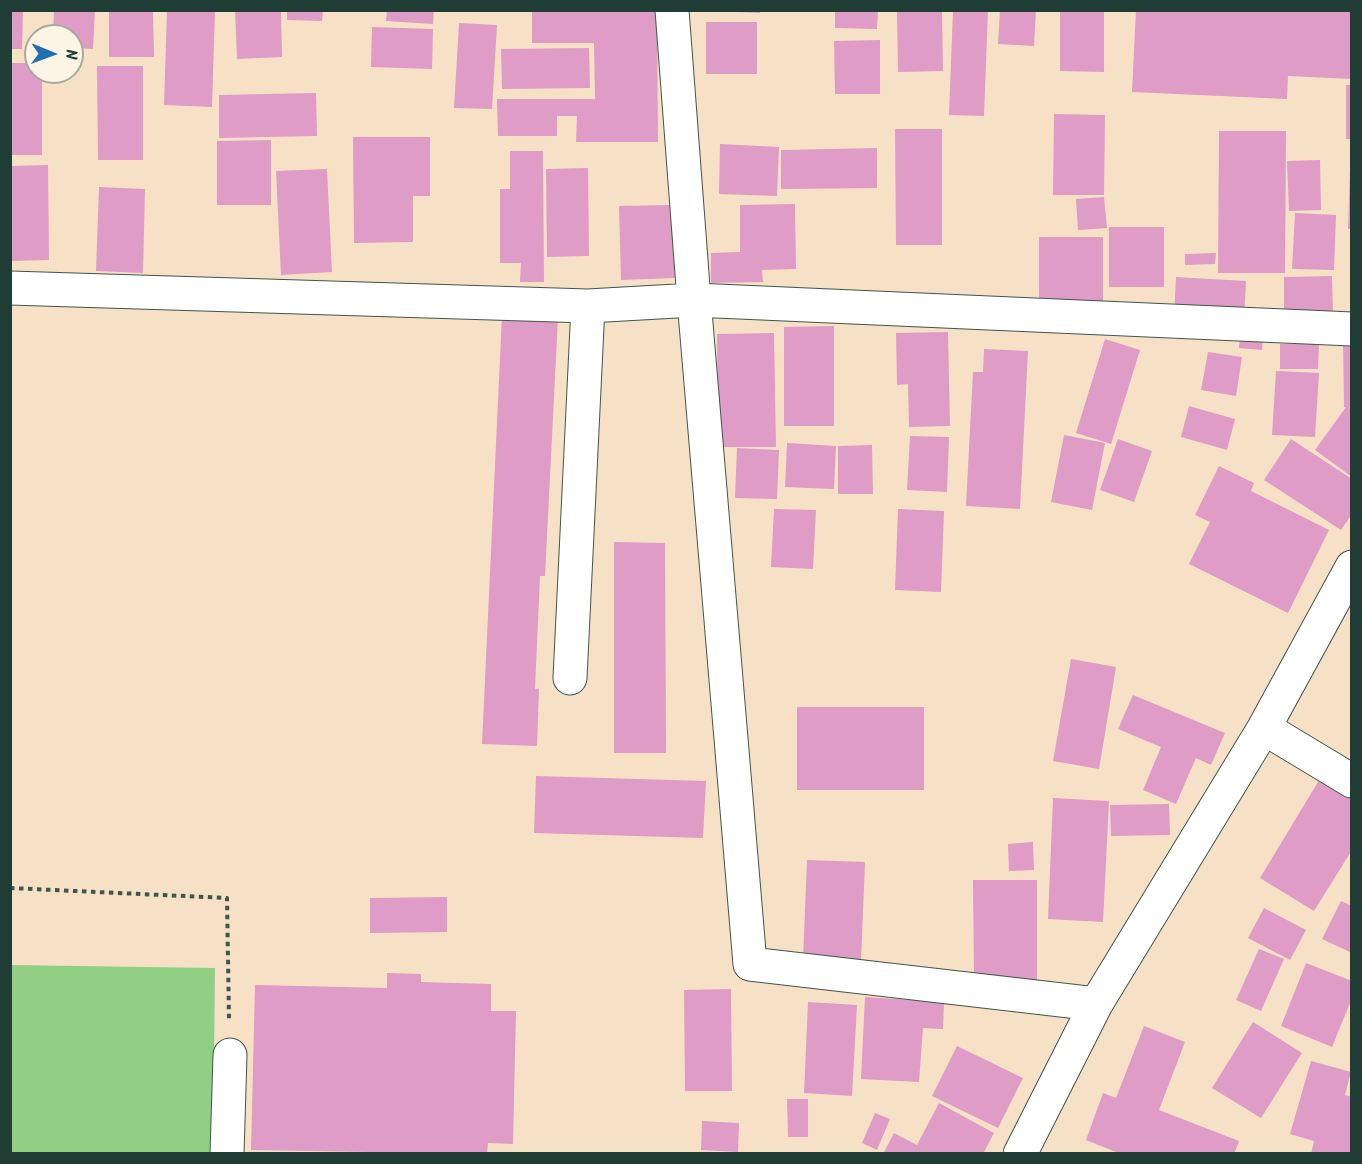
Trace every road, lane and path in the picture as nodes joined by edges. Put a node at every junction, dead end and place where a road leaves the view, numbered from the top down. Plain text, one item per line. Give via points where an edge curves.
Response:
1 (672, 10) edge
2 (10, 288) edge
3 (694, 300) junction
4 (588, 306) junction
5 (1352, 329) edge
6 (1352, 567) edge
7 (570, 678) dead end
8 (1264, 728) junction
9 (1352, 781) edge
10 (10, 888) edge
11 (1096, 1004) junction
12 (230, 1055) joint
13 (227, 1154) edge
14 (1020, 1154) edge

1 - 3 street
2 - 4 street
3 - 4 street
3 - 5 street
3 - 11 street via 750,964
4 - 7 street
6 - 8 street
8 - 9 street
8 - 11 street
10 - 12 path via 227,898
11 - 14 street
12 - 13 street

